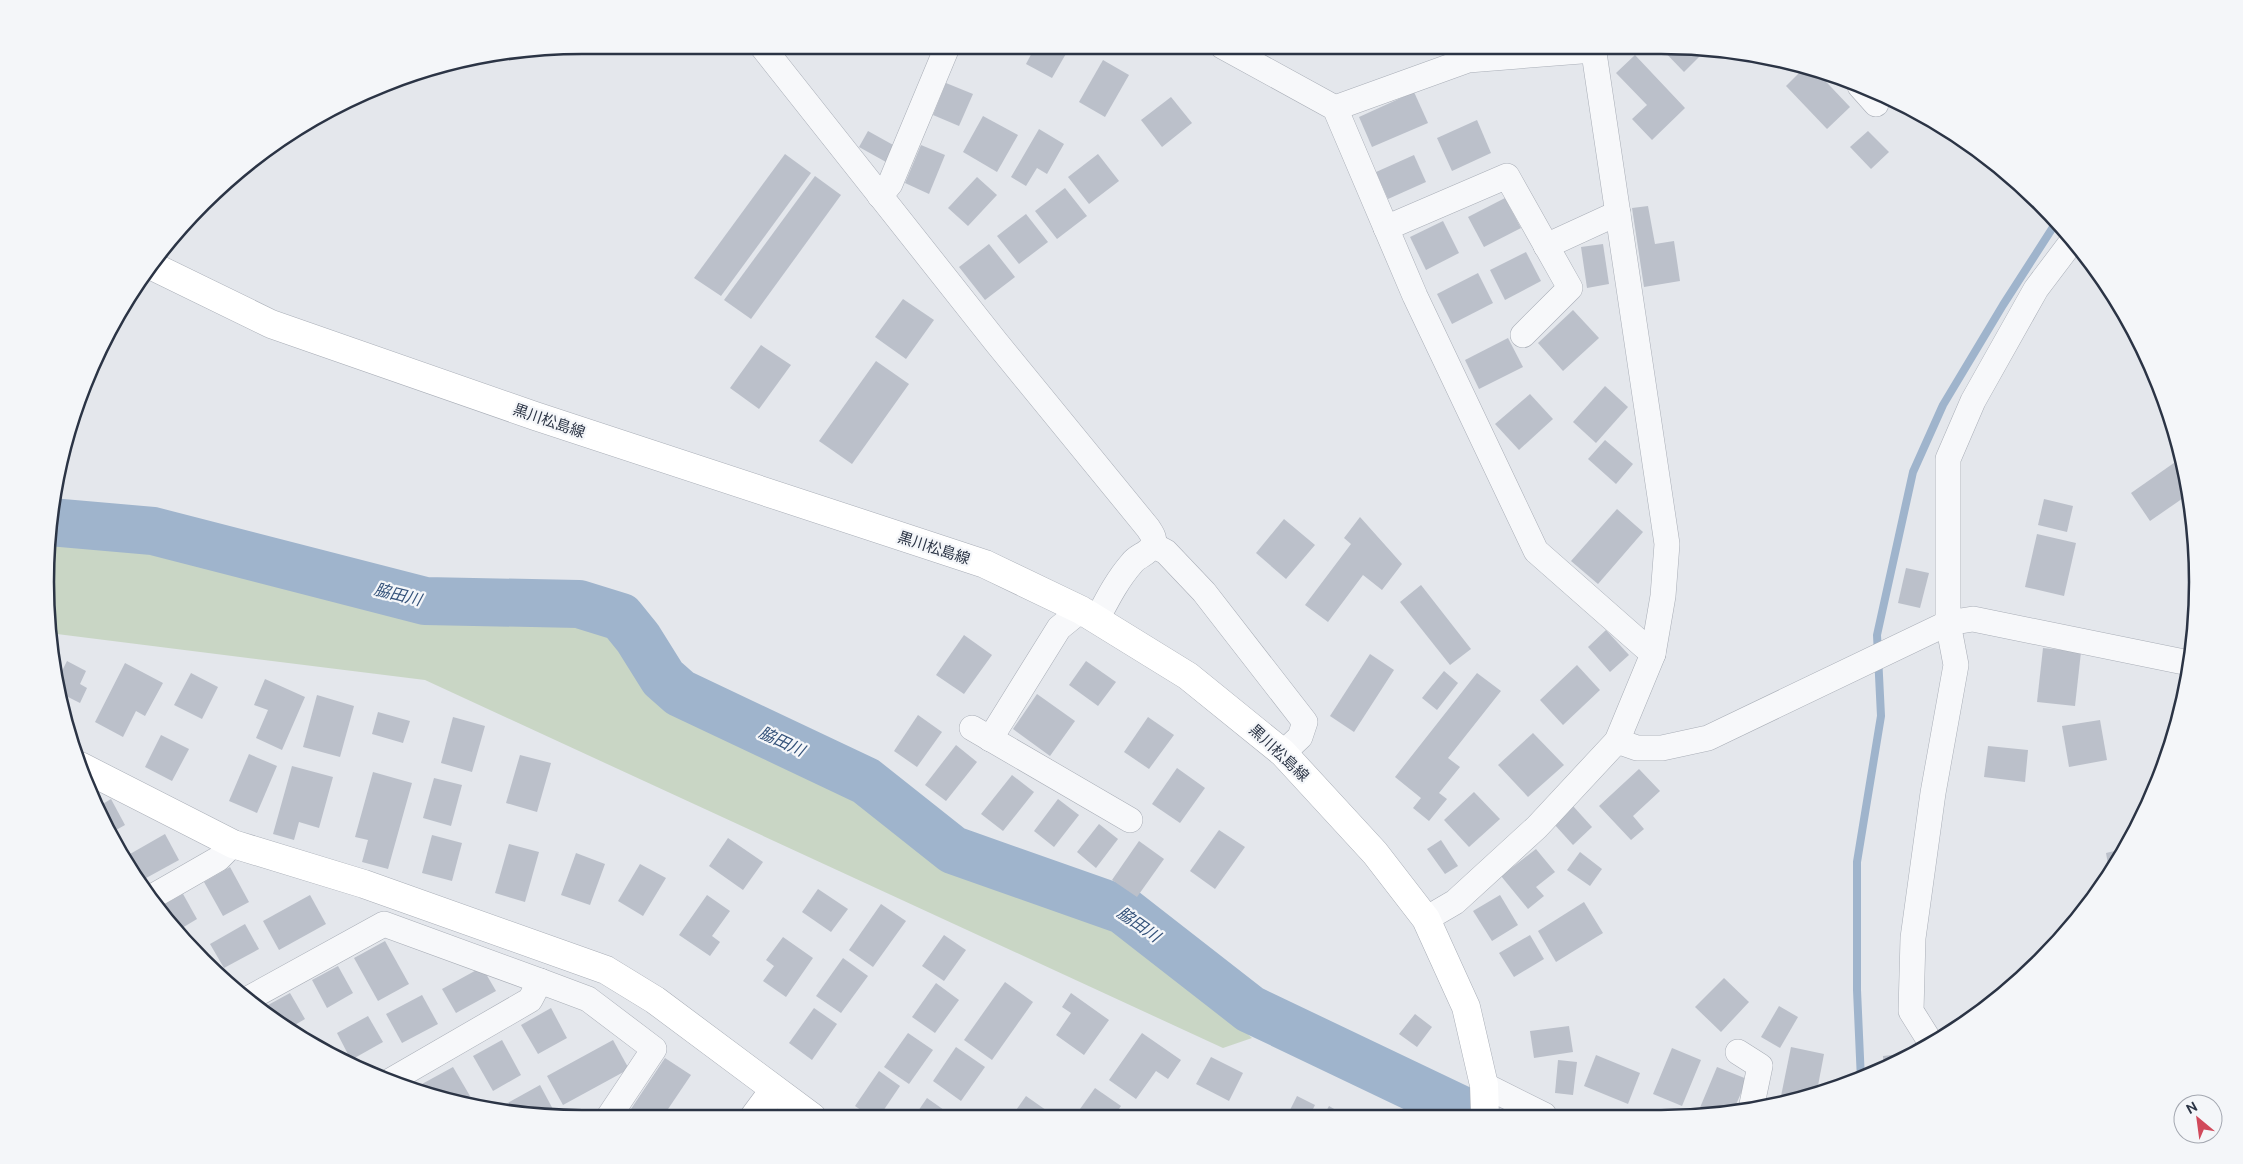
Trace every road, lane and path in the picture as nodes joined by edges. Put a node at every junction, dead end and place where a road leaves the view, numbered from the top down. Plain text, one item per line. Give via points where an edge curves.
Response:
1 (768, 54) edge
2 (944, 54) edge
3 (1237, 54) edge
4 (1530, 54) edge
5 (1594, 54) edge
6 (1870, 97) edge
7 (1876, 104) dead end
8 (1335, 108) junction
9 (880, 196) junction
10 (1618, 214) junction
11 (1386, 228) junction
12 (1546, 246) junction
13 (2068, 246) edge
14 (157, 268) edge
15 (1523, 335) dead end
16 (1153, 545) junction
17 (1089, 615) junction
18 (1948, 623) junction
19 (1653, 654) junction
20 (2183, 662) edge
21 (1617, 741) junction
22 (1283, 753) junction
23 (89, 771) edge
24 (1130, 820) dead end
25 (233, 844) junction
26 (156, 894) edge
27 (1426, 919) junction
28 (540, 980) junction
29 (254, 996) edge
30 (1928, 1037) edge
31 (1738, 1052) dead end
32 (397, 1076) edge
33 (1484, 1085) junction
34 (774, 1090) junction
35 (1752, 1102) edge
36 (613, 1110) edge
37 (759, 1110) edge
38 (802, 1110) edge
39 (1486, 1110) edge
40 (1534, 1110) edge

1 - 9 street
2 - 9 street via 890,184
3 - 8 street
4 - 8 street via 1468,60
5 - 10 street
6 - 7 street
8 - 11 street
9 - 16 street via 1148,528 1154,538
10 - 12 street
10 - 19 street via 1667,544 1663,596
11 - 12 street via 1507,176
11 - 19 street via 1536,551
12 - 15 street via 1570,288
13 - 18 street via 2036,289 1973,401 1948,459
14 - 17 main road, 黒川松島線 via 271,324 535,416 985,564
16 - 17 street via 1133,561
16 - 22 street via 1166,552 1204,592 1305,722 1300,737
17 - 22 main road, 黒川松島線 via 1188,676
17 - 24 street via 1060,628 981,733
18 - 20 street via 1973,619
18 - 21 street via 1708,738 1662,748 1637,748
18 - 30 street via 1956,665 1933,793 1913,947 1911,1011
19 - 21 street
21 - 27 street via 1530,833 1455,902
22 - 27 main road, 黒川松島線 via 1375,853
23 - 25 main road
25 - 26 street via 218,859
25 - 34 main road via 364,884 606,970 655,1000
27 - 33 main road, 黒川松島線 via 1466,1007
28 - 29 street via 384,924
28 - 32 street via 530,1000
28 - 36 street via 588,999 654,1049
31 - 35 street via 1760,1066
33 - 39 main road, 黒川松島線
33 - 40 street
34 - 37 main road
34 - 38 main road

